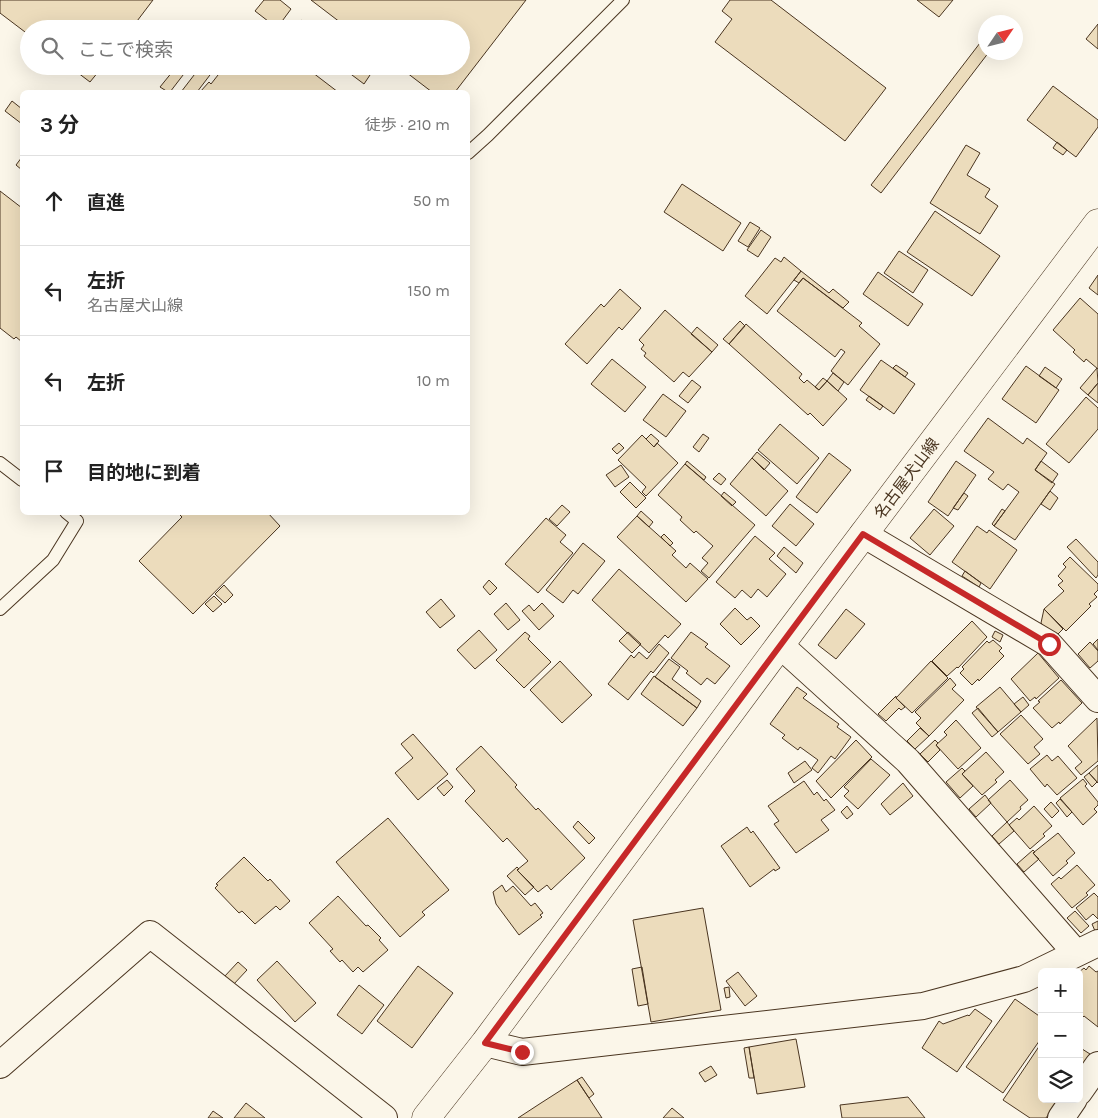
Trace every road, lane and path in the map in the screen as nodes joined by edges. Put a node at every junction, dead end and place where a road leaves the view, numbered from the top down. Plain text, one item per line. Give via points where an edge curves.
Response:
1 (623, 0) edge
2 (470, 151) edge
3 (1098, 223) edge
4 (0, 463) edge
5 (20, 478) edge
6 (70, 515) edge
7 (84, 515) edge
8 (77, 521) junction
9 (863, 534) junction
10 (0, 609) edge
11 (780, 645) junction
12 (1098, 699) edge
13 (1087, 948) edge
14 (485, 1043) junction
15 (0, 1065) edge
16 (1098, 1065) edge
17 (1083, 1086) edge
18 (1071, 1103) edge
19 (384, 1118) edge
20 (426, 1118) edge
21 (1061, 1118) edge

1 - 2 lane
3 - 9 main road, 名古屋犬山線
4 - 5 lane
6 - 8 lane
7 - 8 lane
8 - 10 lane via 53,560
9 - 11 main road, 名古屋犬山線
9 - 12 street via 1049,644
11 - 13 street via 908,761
11 - 14 main road, 名古屋犬山線
13 - 14 street via 1024,979 923,1006 522,1052
14 - 20 main road, 名古屋犬山線
15 - 19 street via 150,934
16 - 17 street
18 - 21 street

